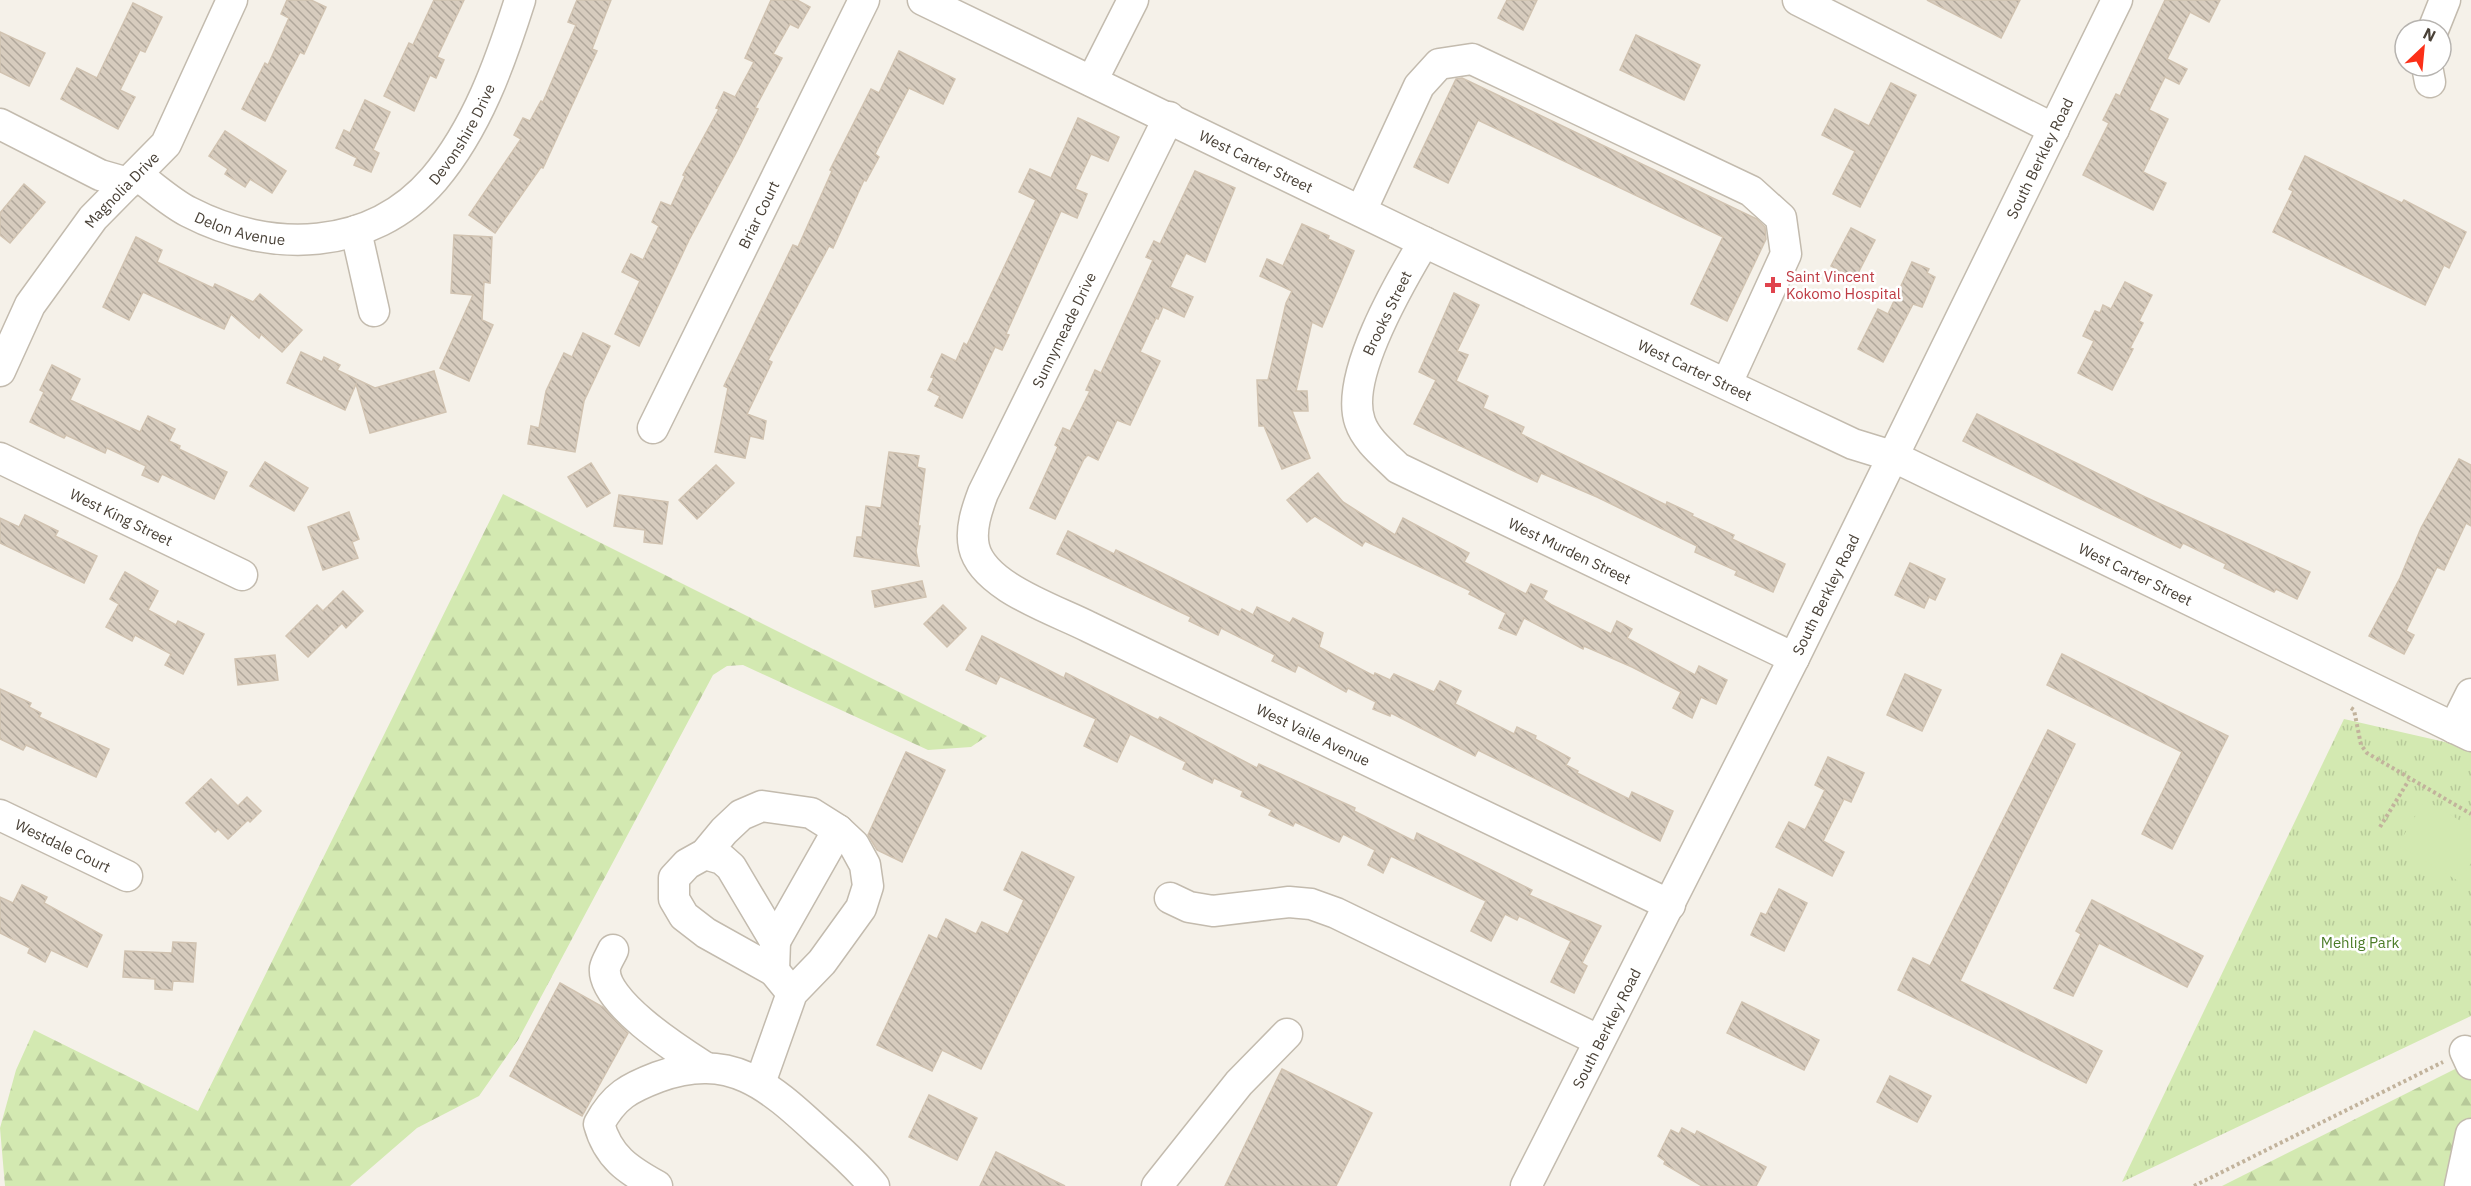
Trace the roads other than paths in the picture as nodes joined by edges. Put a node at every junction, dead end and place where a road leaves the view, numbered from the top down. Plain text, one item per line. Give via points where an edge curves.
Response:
1 (232, 0) edge
2 (520, 0) edge
3 (864, 0) edge
4 (1133, 0) edge
5 (1798, 0) edge
6 (2117, 0) edge
7 (2445, 0) edge
8 (935, 3) edge
9 (2438, 18) edge
10 (1092, 81) junction
11 (1168, 117) junction
12 (0, 124) edge
13 (2054, 129) junction
14 (133, 179) junction
15 (1361, 211) junction
16 (356, 231) junction
17 (1424, 242) junction
18 (374, 311) dead end
19 (0, 371) edge
20 (1727, 383) junction
21 (1360, 422) joint
22 (652, 428) dead end
23 (1892, 456) junction
24 (0, 458) edge
25 (974, 547) joint
26 (242, 575) dead end
27 (1794, 658) junction
28 (2471, 694) edge
29 (2463, 732) edge
30 (0, 815) edge
31 (838, 830) junction
32 (705, 855) junction
33 (127, 876) dead end
34 (1170, 898) dead end
35 (1670, 905) junction
36 (775, 941) junction
37 (613, 950) dead end
38 (783, 982) junction
39 (1287, 1034) dead end
40 (1598, 1040) junction
41 (703, 1066) junction
42 (760, 1083) junction
43 (2471, 1134) edge
44 (657, 1186) edge
45 (874, 1186) edge
46 (1157, 1186) edge
47 (1526, 1186) edge
48 (2460, 1186) edge

1 - 14 street, Magnolia Drive via 166,144
2 - 16 street, Devonshire Drive via 500,63 467,132 434,179 385,219
3 - 22 street, Briar Court
4 - 10 street
5 - 13 street
6 - 13 street, South Berkley Road
7 - 9 street
8 - 10 street, West Carter Street
10 - 11 street, West Carter Street
11 - 15 street, West Carter Street
11 - 25 street, Sunnymeade Drive via 983,493 975,515
12 - 14 street, Delon Avenue via 100,175
13 - 23 street, South Berkley Road
14 - 16 street, Delon Avenue via 188,212 236,232 285,241 320,240
14 - 19 street, Magnolia Drive via 93,218 30,305
15 - 17 street, West Carter Street
15 - 20 street via 1419,86 1439,64 1472,58 1750,191 1781,218 1786,254
16 - 18 street
17 - 20 street, West Carter Street
17 - 21 street, Brooks Street via 1362,364 1356,401
20 - 23 street, West Carter Street via 1852,444
21 - 27 street, West Murden Street via 1369,438 1398,468
23 - 27 street, South Berkley Road
23 - 29 street, West Carter Street
24 - 26 street, West King Street
25 - 35 street, West Vaile Avenue via 983,566 999,582
27 - 35 street, South Berkley Road
28 - 29 street
30 - 33 street, Westdale Court
31 - 32 street via 811,813 762,806 741,815
31 - 36 street
31 - 38 street via 854,845 865,865 868,886 861,908 822,962
32 - 36 street via 722,859 731,867
32 - 38 street via 687,864 674,878 674,899 684,916
34 - 40 street via 1189,907 1213,911 1289,902 1311,904
35 - 40 street, South Berkley Road
36 - 38 street
37 - 41 street via 605,968 617,997 640,1020
38 - 42 street
39 - 46 street via 1244,1076
40 - 47 street, South Berkley Road
41 - 42 street via 736,1072
41 - 44 street via 634,1086 610,1104 599,1124 604,1143 630,1171
42 - 45 street via 793,1108
43 - 48 street

